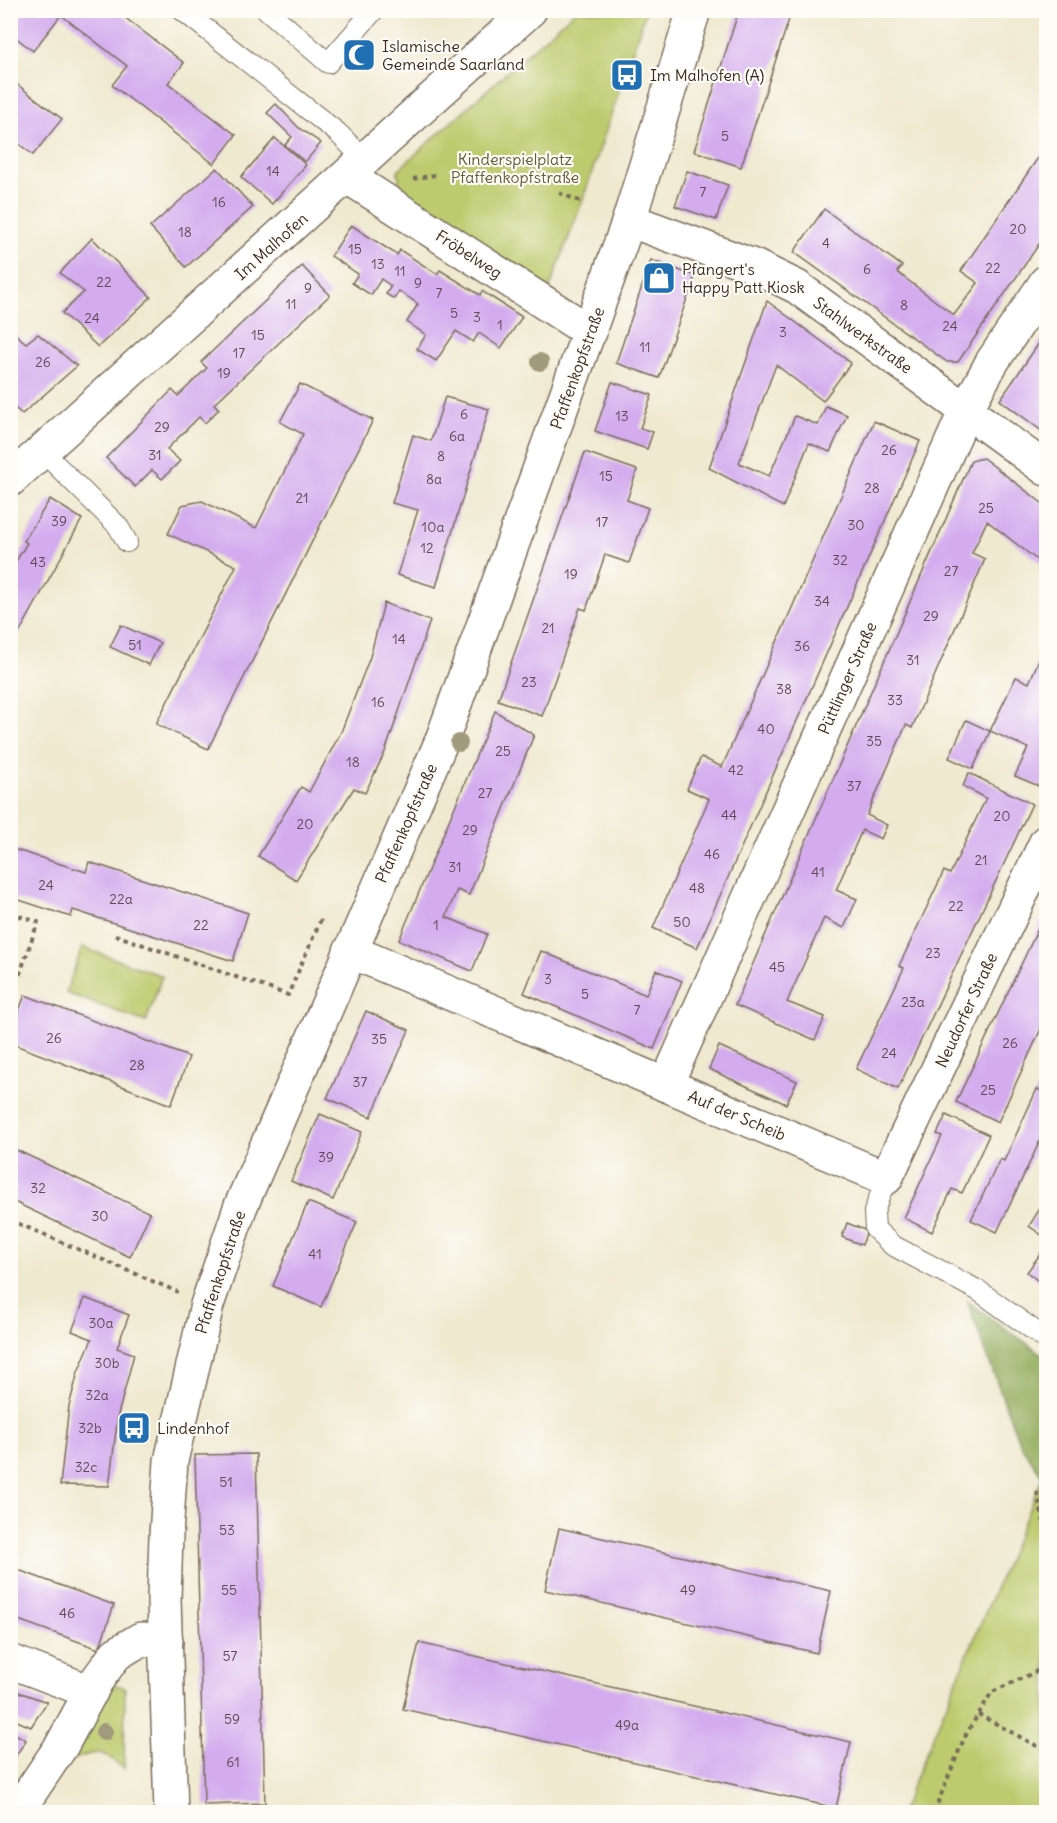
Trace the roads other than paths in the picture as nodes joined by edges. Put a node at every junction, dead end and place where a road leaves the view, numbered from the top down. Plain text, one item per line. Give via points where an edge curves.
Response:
1 (182, 10) edge
2 (267, 10) edge
3 (374, 10) edge
4 (530, 10) edge
5 (694, 10) edge
6 (357, 169) junction
7 (629, 220) junction
8 (1047, 282) edge
9 (590, 332) junction
10 (966, 410) junction
11 (41, 450) junction
12 (1047, 469) edge
13 (10, 480) edge
14 (127, 542) dead end
15 (1047, 842) edge
16 (350, 951) junction
17 (666, 1085) junction
18 (886, 1178) junction
19 (1047, 1339) edge
20 (166, 1641) junction
21 (10, 1661) edge
22 (91, 1692) junction
23 (18, 1812) edge
24 (171, 1812) edge

1 - 6 lane via 338,133
2 - 3 lane via 328,63
4 - 6 street, Im Malhofen
5 - 7 street, Pfaffenkopfstraße
6 - 9 street, Fröbelweg
6 - 11 street, Im Malhofen
7 - 9 street, Pfaffenkopfstraße
7 - 10 street, Stahlwerkstraße via 756,267 797,287
8 - 10 street, Püttlinger Straße via 992,362
9 - 16 street, Pfaffenkopfstraße via 442,740
10 - 12 street, Stahlwerkstraße
10 - 17 street, Püttlinger Straße
11 - 13 street, Im Malhofen
11 - 14 lane via 118,526
15 - 18 street, Neudorfer Straße
16 - 17 street, Auf der Scheib
16 - 20 street, Pfaffenkopfstraße via 240,1208 207,1305 171,1461 164,1599
17 - 18 street, Auf der Scheib
18 - 19 lane via 874,1212 875,1229 892,1245 979,1291
20 - 22 street via 141,1639 116,1653
20 - 24 street, Pfaffenkopfstraße
21 - 22 street
22 - 23 street

